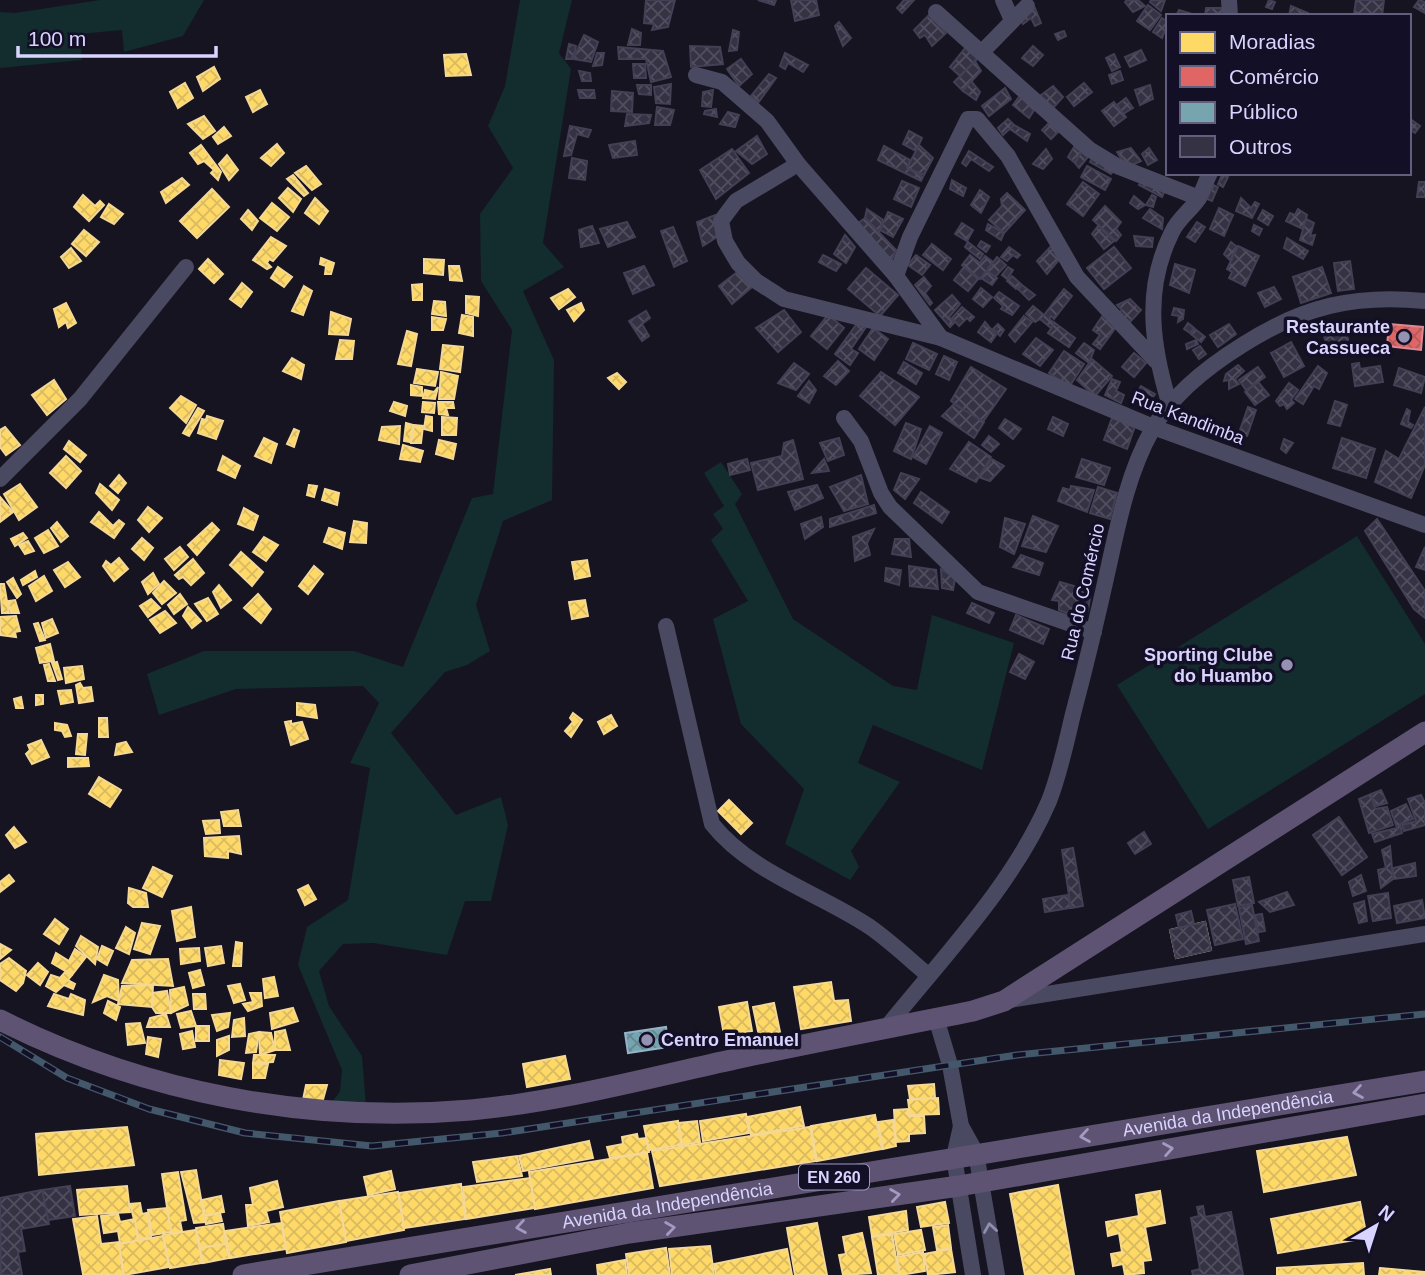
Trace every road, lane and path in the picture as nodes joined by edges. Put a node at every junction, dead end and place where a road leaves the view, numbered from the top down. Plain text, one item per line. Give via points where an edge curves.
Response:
1 (1003, 0) edge
2 (1027, 6) dead end
3 (936, 12) dead end
4 (1011, 18) junction
5 (982, 52) junction
6 (696, 75) dead end
7 (798, 163) junction
8 (1209, 175) edge
9 (1199, 198) junction
10 (186, 267) dead end
11 (896, 275) junction
12 (1425, 301) edge
13 (941, 338) junction
14 (1156, 361) junction
15 (1170, 406) junction
16 (844, 418) dead end
17 (1153, 427) junction
18 (0, 479) edge
19 (1425, 525) edge
20 (666, 626) dead end
21 (1094, 632) junction
22 (1425, 732) edge
23 (1425, 934) edge
24 (928, 975) junction
25 (1004, 1001) junction
26 (936, 1018) junction
27 (0, 1020) edge
28 (886, 1028) junction
29 (1425, 1081) edge
30 (1425, 1104) edge
31 (961, 1126) junction
32 (976, 1153) junction
33 (954, 1157) junction
34 (982, 1182) junction
35 (790, 1184) junction
36 (959, 1186) junction
37 (626, 1210) junction
38 (793, 1210) junction
39 (629, 1233) junction
40 (441, 1241) junction
41 (416, 1245) junction
42 (447, 1273) edge
43 (243, 1275) edge
44 (418, 1275) edge
45 (973, 1275) edge
46 (997, 1275) edge

1 - 4 street
2 - 4 street
3 - 5 street
4 - 5 street
5 - 9 street via 1089,149 1117,166
6 - 7 street via 722,82 767,121
7 - 11 street
7 - 13 street, Rua Kandimba via 728,208 721,220 725,241 738,263 784,299
8 - 9 street
9 - 14 street via 1173,230 1156,272 1152,304
10 - 18 street via 80,399
11 - 13 street
11 - 14 street via 968,119 977,119 1008,156 1077,277
12 - 15 street, Rua do Comércio via 1362,298 1293,317 1225,356
13 - 17 street, Rua Kandimba
14 - 15 street
15 - 17 street, Rua do Comércio
16 - 21 street via 861,441 890,507 978,592
17 - 19 street, Rua Kandimba
17 - 21 street, Rua do Comércio via 1119,519
20 - 24 street via 712,824 724,840 871,928
21 - 24 street, Rua do Comércio via 1049,800 1001,881
22 - 25 main road
23 - 25 street
24 - 28 street, Rua do Comércio
25 - 26 main road
26 - 28 main road
26 - 31 street
27 - 28 main road via 69,1052 172,1085 273,1105 377,1114 488,1108
29 -> 32 main road, Avenida da Independência / EN 260
34 -> 30 main road, Avenida da Independência / EN 260
31 - 32 street
31 - 33 street
32 - 33 main road, Avenida da Independência / EN 260
32 - 34 street
33 - 35 main road, Avenida da Independência / EN 260
33 - 36 street
34 - 36 main road, Avenida da Independência / EN 260
46 -> 34 street
35 - 37 main road, Avenida da Independência / EN 260
35 - 38 main road
38 -> 36 main road, Avenida da Independência / EN 260
36 - 45 street
37 - 39 main road
37 -> 40 main road, Avenida da Independência / EN 260
39 -> 38 main road, Avenida da Independência / EN 260
39 - 42 main road, Avenida da Independência / EN 260
40 - 41 main road, Avenida da Independência / EN 260
40 - 42 street
41 - 43 main road, Avenida da Independência / EN 260
41 - 44 street
42 - 44 main road, Avenida da Independência / EN 260

